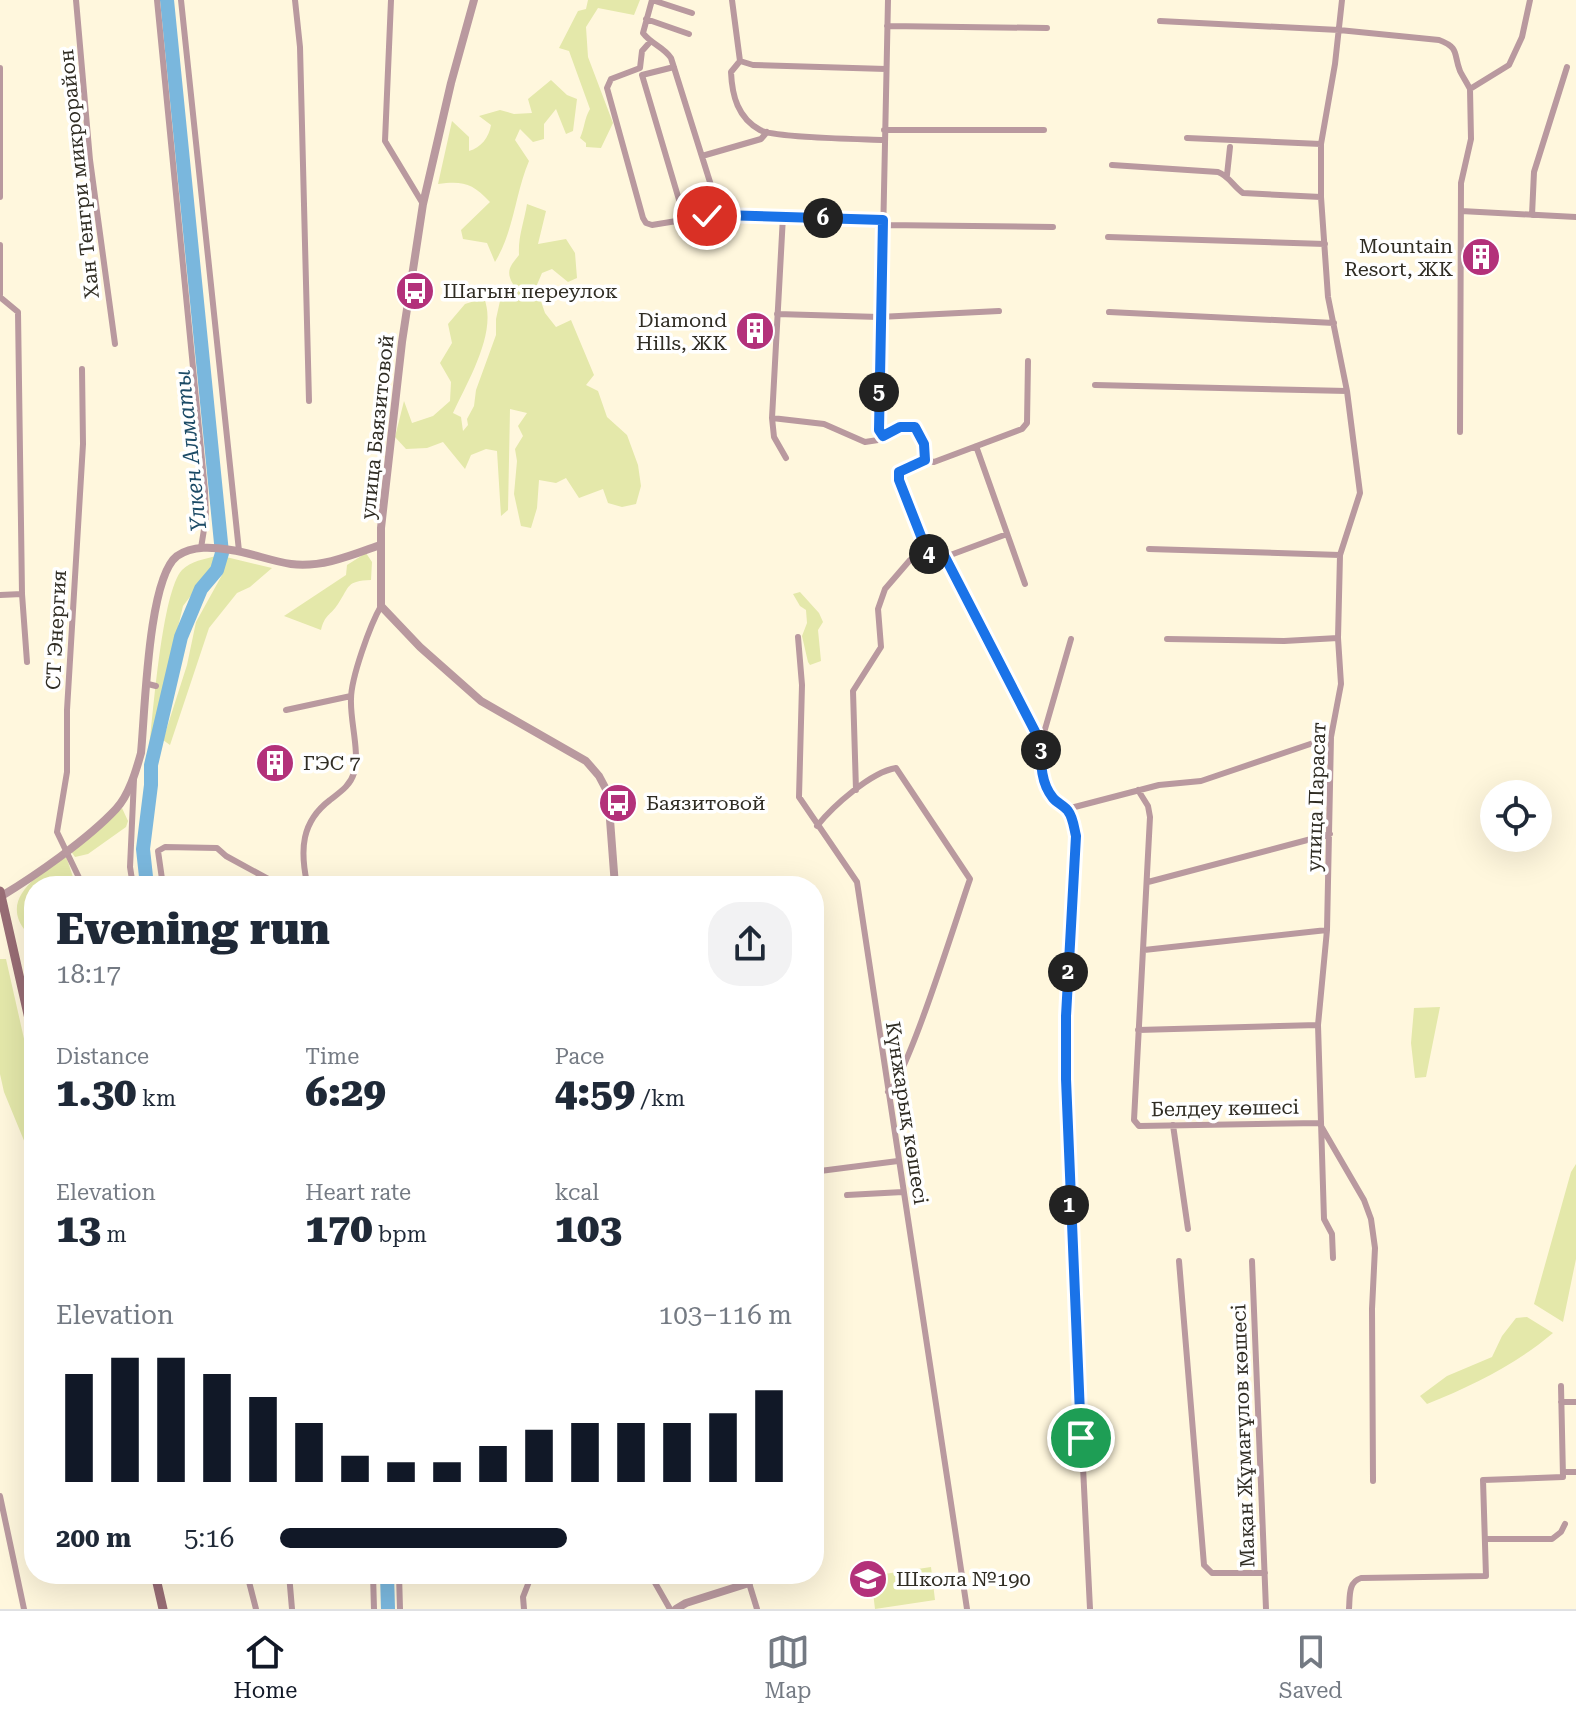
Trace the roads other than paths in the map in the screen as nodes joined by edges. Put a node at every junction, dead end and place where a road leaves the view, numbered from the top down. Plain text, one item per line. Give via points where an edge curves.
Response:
1 (76, 0) edge
2 (157, 0) edge
3 (181, 0) edge
4 (295, 0) edge
5 (391, 0) edge
6 (474, 0) edge
7 (652, 0) edge
8 (732, 0) edge
9 (888, 0) edge
10 (1342, 0) edge
11 (1530, 0) edge
12 (692, 13) dead end
13 (646, 19) junction
14 (1160, 21) dead end
15 (887, 26) junction
16 (1047, 28) dead end
17 (1339, 30) junction
18 (689, 34) dead end
19 (650, 42) junction
20 (740, 61) junction
21 (674, 67) junction
22 (1567, 67) dead end
23 (0, 68) edge
24 (886, 69) junction
25 (1470, 89) junction
26 (884, 130) junction
27 (1044, 130) dead end
28 (767, 132) junction
29 (1187, 138) dead end
30 (884, 140) junction
31 (1321, 144) junction
32 (1230, 147) dead end
33 (702, 156) junction
34 (1112, 165) dead end
35 (1227, 175) junction
36 (0, 197) edge
37 (1321, 197) junction
38 (423, 204) junction
39 (1461, 211) junction
40 (713, 212) junction
41 (1532, 215) junction
42 (783, 216) junction
43 (1576, 217) edge
44 (685, 220) junction
45 (883, 222) junction
46 (1053, 227) dead end
47 (1108, 237) dead end
48 (1325, 244) junction
49 (0, 245) edge
50 (0, 296) edge
51 (999, 311) dead end
52 (1109, 312) dead end
53 (777, 314) junction
54 (879, 317) junction
55 (1334, 323) junction
56 (115, 344) dead end
57 (1028, 361) dead end
58 (82, 369) dead end
59 (1095, 385) dead end
60 (1347, 391) junction
61 (309, 401) dead end
62 (772, 418) junction
63 (1460, 432) dead end
64 (883, 436) junction
65 (976, 446) junction
66 (786, 458) dead end
67 (925, 460) junction
68 (1007, 534) junction
69 (380, 545) junction
70 (201, 548) junction
71 (1149, 549) dead end
72 (234, 550) junction
73 (928, 554) junction
74 (1340, 555) junction
75 (945, 557) junction
76 (1025, 584) dead end
77 (22, 594) junction
78 (0, 595) edge
79 (381, 606) junction
80 (798, 637) dead end
81 (1338, 638) junction
82 (1071, 639) dead end
83 (1167, 639) dead end
84 (27, 662) dead end
85 (351, 696) junction
86 (286, 710) dead end
87 (1331, 737) junction
88 (1041, 743) junction
89 (134, 775) junction
90 (856, 790) junction
91 (1138, 790) junction
92 (1067, 809) junction
93 (817, 826) junction
94 (1330, 834) junction
95 (67, 850) junction
96 (28, 876) edge
97 (79, 876) edge
98 (131, 876) edge
99 (161, 876) edge
100 (263, 876) edge
101 (306, 876) edge
102 (614, 876) edge
103 (24, 879) edge
104 (1148, 882) junction
105 (0, 895) edge
106 (1327, 930) junction
107 (1144, 950) junction
108 (24, 998) edge
109 (1318, 1025) junction
110 (1138, 1030) junction
111 (888, 1092) junction
112 (1320, 1123) junction
113 (1173, 1125) junction
114 (898, 1161) junction
115 (824, 1170) edge
116 (903, 1192) junction
117 (847, 1195) dead end
118 (1188, 1229) dead end
119 (1333, 1258) dead end
120 (1179, 1261) dead end
121 (1252, 1261) dead end
122 (1561, 1386) dead end
123 (1561, 1402) junction
124 (1576, 1402) edge
125 (1563, 1472) junction
126 (1576, 1472) edge
127 (1373, 1481) dead end
128 (0, 1496) edge
129 (1565, 1524) dead end
130 (1485, 1539) junction
131 (1265, 1573) junction
132 (157, 1584) edge
133 (250, 1584) edge
134 (290, 1584) edge
135 (373, 1584) edge
136 (399, 1584) edge
137 (528, 1584) edge
138 (656, 1584) edge
139 (735, 1584) edge
140 (750, 1584) edge
141 (24, 1609) edge
142 (163, 1609) edge
143 (256, 1609) edge
144 (292, 1609) edge
145 (374, 1609) edge
146 (400, 1609) edge
147 (524, 1609) edge
148 (670, 1609) edge
149 (676, 1609) edge
150 (757, 1609) edge
151 (967, 1609) edge
152 (1090, 1609) edge
153 (1266, 1609) edge
154 (1349, 1609) edge

1 - 56 street, Хан Тенгри микрорайон via 90,160
2 - 70 street via 205,490
3 - 72 street
4 - 61 street
5 - 38 street via 385,141
6 - 38 street, улица Баязитовой
7 - 12 street
7 - 13 street
8 - 20 street
9 - 15 street
10 - 17 street, улица Парасат
11 - 25 street via 1509,65
13 - 18 street
13 - 19 street via 643,33
14 - 17 street
15 - 16 street
15 - 24 street
17 - 25 street via 1451,44
17 - 31 street, улица Парасат
19 - 21 street via 667,52
19 - 44 street via 642,51 640,68 611,79 607,88 643,218 652,225
20 - 24 street
20 - 28 street via 731,72 735,102 745,119
21 - 33 street
21 - 44 street via 642,75
22 - 41 street via 1534,172
23 - 36 street
24 - 26 street
25 - 39 street via 1471,139
26 - 27 street
26 - 30 street
28 - 30 street
28 - 33 street via 761,139
29 - 31 street
30 - 45 street
31 - 37 street, улица Парасат
32 - 35 street
33 - 40 street via 715,198
34 - 35 street
35 - 37 street via 1243,193
37 - 48 street, улица Парасат
38 - 69 street, улица Баязитовой
39 - 41 street
39 - 63 street
40 - 42 street
40 - 44 street
41 - 43 street
42 - 45 street
42 - 53 street
45 - 46 street
45 - 54 street
47 - 48 street
48 - 55 street, улица Парасат
49 - 50 street
50 - 77 street via 18,312
51 - 54 street
52 - 55 street
53 - 54 street
53 - 62 street
54 - 64 street
55 - 60 street, улица Парасат
57 - 65 street via 1027,423
58 - 95 street, СТ Энергия via 67,772 57,832
59 - 60 street
60 - 74 street, улица Парасат via 1360,493
62 - 64 street via 824,424 865,442
62 - 66 street via 774,437
64 - 67 street via 900,427 915,427
65 - 67 street via 934,462
65 - 68 street
67 - 73 street via 899,472 899,480
68 - 75 street
68 - 76 street
69 - 72 street via 336,560 299,564
69 - 79 street, улица Баязитовой
70 - 72 street
70 - 89 street via 178,556 167,567 156,600 152,685
71 - 74 street
73 - 75 street
73 - 90 street via 910,560 885,589 878,609 881,647 853,691
74 - 81 street, улица Парасат
75 - 88 street
77 - 78 street
77 - 84 street
79 - 85 street
79 - 102 street via 481,701 586,761 599,776 608,793
80 - 93 street, Күнжарық көшесі via 799,797
81 - 83 street
81 - 87 street, улица Парасат via 1341,684
82 - 88 street
85 - 86 street
85 - 101 street via 355,768 346,787 310,820 303,847
87 - 91 street via 1201,781
87 - 94 street, улица Парасат
88 - 92 street via 1046,787
89 - 95 street via 118,808
89 - 98 street
90 - 93 street
90 - 111 street via 884,770 896,768 970,879 912,1044 895,1087
91 - 92 street
91 - 104 street via 1150,817
92 - 152 street via 1076,836 1066,1016 1067,1142
93 - 111 street, Күнжарық көшесі via 857,882
94 - 104 street
94 - 106 street, улица Парасат
95 - 96 street
95 - 97 street, СТ Энергия
99 - 100 street via 157,857 165,847 217,848
103 - 105 street
104 - 107 street
105 - 108 main road
106 - 107 street
106 - 109 street, улица Парасат
107 - 110 street
109 - 110 street
109 - 112 street, улица Парасат
110 - 113 street, Белдеу көшесі via 1134,1120 1139,1126
111 - 114 street, Күнжарық көшесі
112 - 113 street, Белдеу көшесі
112 - 119 street, улица Парасат via 1324,1219 1332,1234
112 - 127 street via 1371,1219
113 - 118 street
114 - 115 street
114 - 116 street, Күнжарық көшесі
116 - 117 street
116 - 151 street, Күнжарық көшесі
120 - 131 street via 1204,1565 1212,1573
121 - 131 street, Мақан Жұмағұлов көшесі
122 - 123 street
123 - 124 street
123 - 125 street
125 - 126 street
125 - 130 street via 1558,1479 1483,1480
128 - 141 street
129 - 130 street via 1552,1539
130 - 154 street via 1486,1576 1361,1578 1351,1584
131 - 153 street, Мақан Жұмағұлов көшесі
132 - 142 main road
133 - 143 street
134 - 144 street
135 - 145 street
136 - 146 street
137 - 147 street
138 - 148 street
139 - 149 street
140 - 150 street

